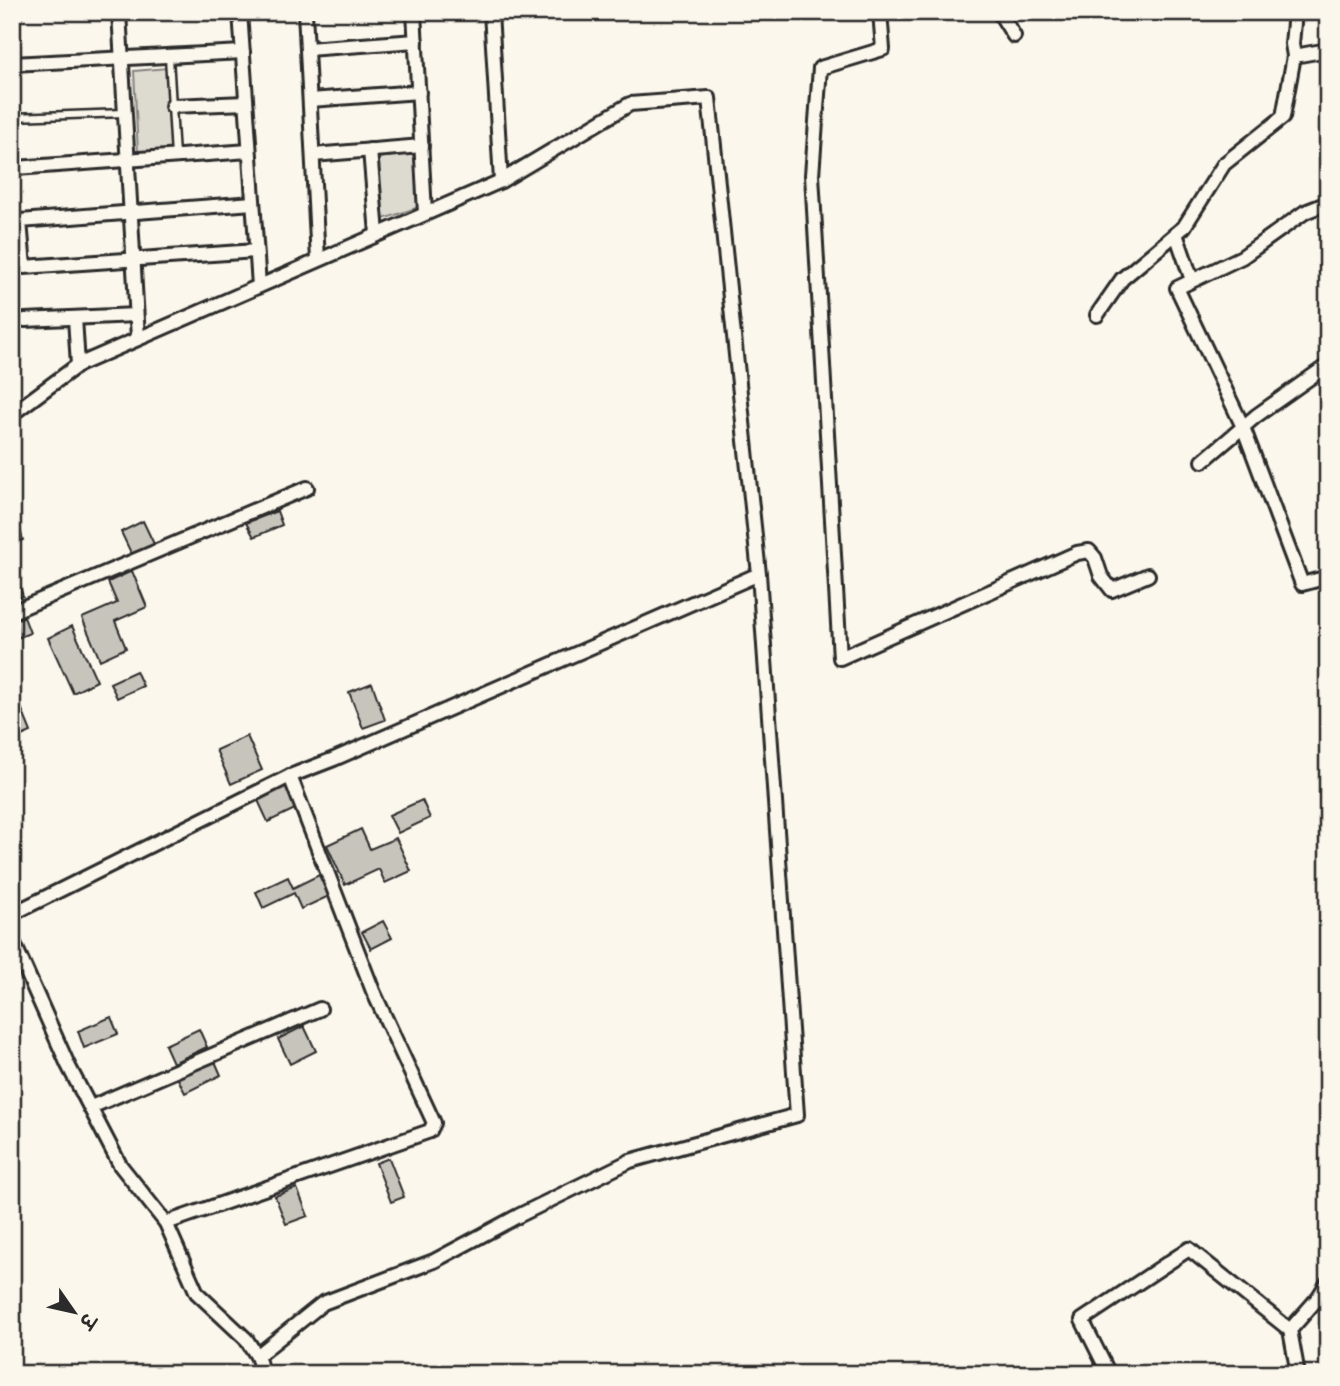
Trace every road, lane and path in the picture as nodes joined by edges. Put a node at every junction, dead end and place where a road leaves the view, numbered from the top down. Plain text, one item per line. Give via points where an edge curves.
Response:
1 (119, 12) edge
2 (240, 12) edge
3 (305, 12) edge
4 (414, 12) edge
5 (491, 12) edge
6 (880, 12) edge
7 (999, 12) edge
8 (1295, 12) edge
9 (1014, 36) dead end
10 (416, 41) junction
11 (307, 49) junction
12 (1328, 50) edge
13 (243, 52) junction
14 (169, 56) junction
15 (1294, 56) junction
16 (121, 58) junction
17 (12, 64) edge
18 (419, 92) junction
19 (310, 100) junction
20 (246, 103) junction
21 (172, 106) junction
22 (125, 113) junction
23 (14, 117) edge
24 (422, 146) junction
25 (370, 150) junction
26 (249, 151) junction
27 (313, 155) junction
28 (175, 156) junction
29 (127, 160) junction
30 (16, 168) dead end
31 (501, 180) junction
32 (253, 203) junction
33 (1328, 203) edge
34 (130, 212) junction
35 (425, 213) junction
36 (377, 234) junction
37 (1176, 234) junction
38 (256, 251) junction
39 (133, 259) junction
40 (318, 260) junction
41 (1192, 281) junction
42 (258, 286) junction
43 (136, 315) junction
44 (1097, 315) dead end
45 (75, 318) junction
46 (25, 320) dead end
47 (138, 338) junction
48 (78, 365) junction
49 (1328, 365) edge
50 (12, 414) edge
51 (1243, 427) junction
52 (1203, 461) dead end
53 (307, 488) dead end
54 (759, 574) junction
55 (1148, 575) dead end
56 (1328, 576) edge
57 (12, 612) edge
58 (290, 776) junction
59 (12, 915) edge
60 (12, 939) edge
61 (320, 1009) dead end
62 (91, 1107) junction
63 (166, 1223) junction
64 (1328, 1282) edge
65 (1323, 1303) edge
66 (1290, 1330) junction
67 (257, 1356) junction
68 (263, 1374) edge
69 (1109, 1374) edge
70 (1298, 1374) edge

1 - 16 street
2 - 13 street
3 - 11 street
4 - 10 street
5 - 31 street
6 - 55 street via 883,49 820,68 812,175 840,658 1077,553 1089,551 1096,558 1101,576 1112,590
7 - 9 street
8 - 15 street
10 - 11 street
10 - 18 street
11 - 19 street
12 - 15 street
13 - 14 street
13 - 20 street
14 - 16 street
14 - 21 lane
15 - 37 street via 1283,117 1224,164
16 - 17 street
16 - 22 street
18 - 19 street
18 - 24 street
19 - 27 street
20 - 21 street
20 - 26 street
21 - 28 lane
22 - 23 lane
22 - 29 street
24 - 25 street
24 - 35 street
25 - 27 street
25 - 36 street
26 - 28 street
26 - 32 street
27 - 40 street
28 - 29 street
29 - 30 street
29 - 34 street
31 - 35 street
31 - 54 street via 630,104 709,98
32 - 34 street
32 - 38 street
33 - 41 street via 1305,212 1242,257
34 - 39 street
34 - 39 street via 20,221 23,267
35 - 36 street
36 - 40 street
37 - 41 street
37 - 44 street via 1122,279
38 - 39 street
38 - 42 street
39 - 43 street
40 - 42 street
41 - 51 street via 1177,288
42 - 47 street
43 - 45 street
43 - 47 street
45 - 46 street
45 - 48 street
47 - 48 street
48 - 50 street
49 - 51 street
51 - 52 street
51 - 56 street via 1302,584
53 - 57 street
54 - 58 street
54 - 67 street via 797,1115 630,1161 434,1261 323,1303
58 - 59 street
58 - 63 street via 373,991 434,1124 430,1131
60 - 62 street
61 - 62 street
62 - 63 street via 120,1165
63 - 67 street via 197,1293 246,1339
64 - 65 street
65 - 66 street
66 - 69 street via 1189,1249 1082,1320
66 - 70 street
67 - 68 street

